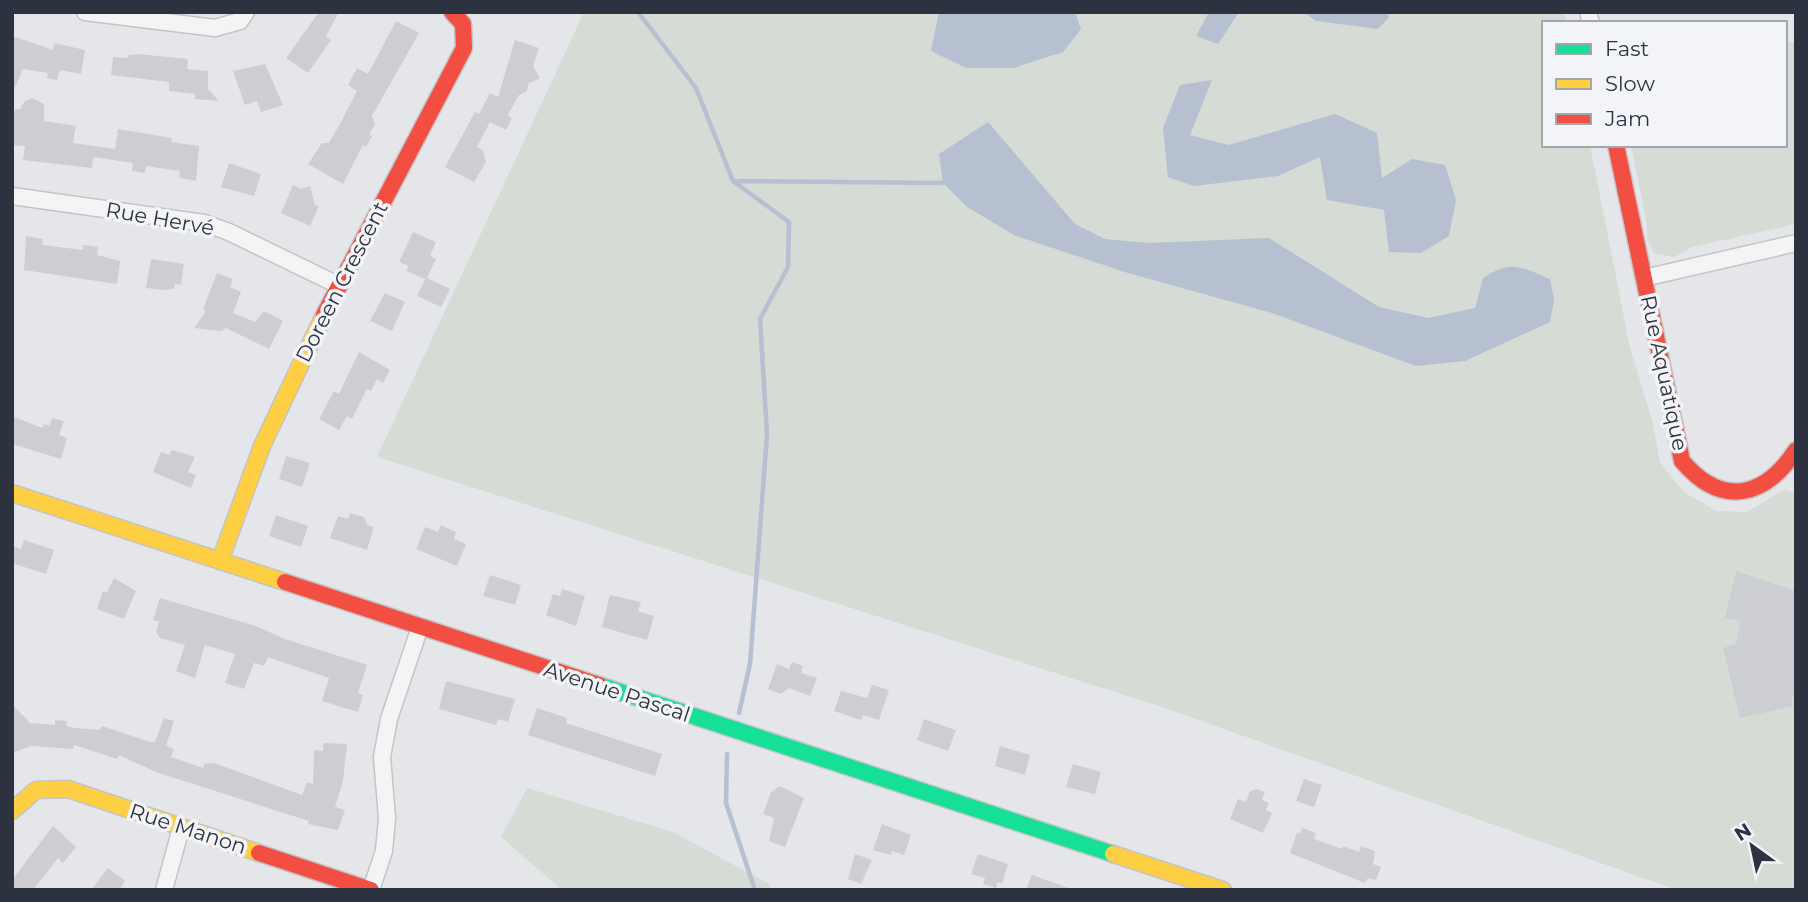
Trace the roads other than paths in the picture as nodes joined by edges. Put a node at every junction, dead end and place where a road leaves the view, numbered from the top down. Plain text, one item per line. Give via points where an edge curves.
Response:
1 (85, 12) edge
2 (246, 12) edge
3 (452, 12) edge
4 (1616, 147) edge
5 (12, 196) edge
6 (1796, 243) edge
7 (1644, 278) junction
8 (338, 285) junction
9 (1796, 450) edge
10 (12, 492) edge
11 (220, 561) junction
12 (420, 627) junction
13 (12, 811) edge
14 (181, 828) junction
15 (164, 890) edge
16 (371, 890) edge
17 (1223, 890) edge

1 - 2 street via 215,28 240,20
3 - 8 street, Doreen Crescent via 463,24 464,48
4 - 7 street, Rue Aquatique
5 - 8 street, Rue Hervé via 204,223
6 - 7 street
7 - 9 street, Rue Aquatique via 1678,450 1695,478 1716,489 1752,490 1780,474
8 - 11 street, Doreen Crescent via 262,446
10 - 11 street, Avenue Pascal
11 - 12 street, Avenue Pascal
12 - 16 street via 389,719 382,757 387,818 384,851
12 - 17 street, Avenue Pascal
13 - 14 street, Rue Manon via 31,790 49,786
14 - 15 street
14 - 16 street, Rue Manon

